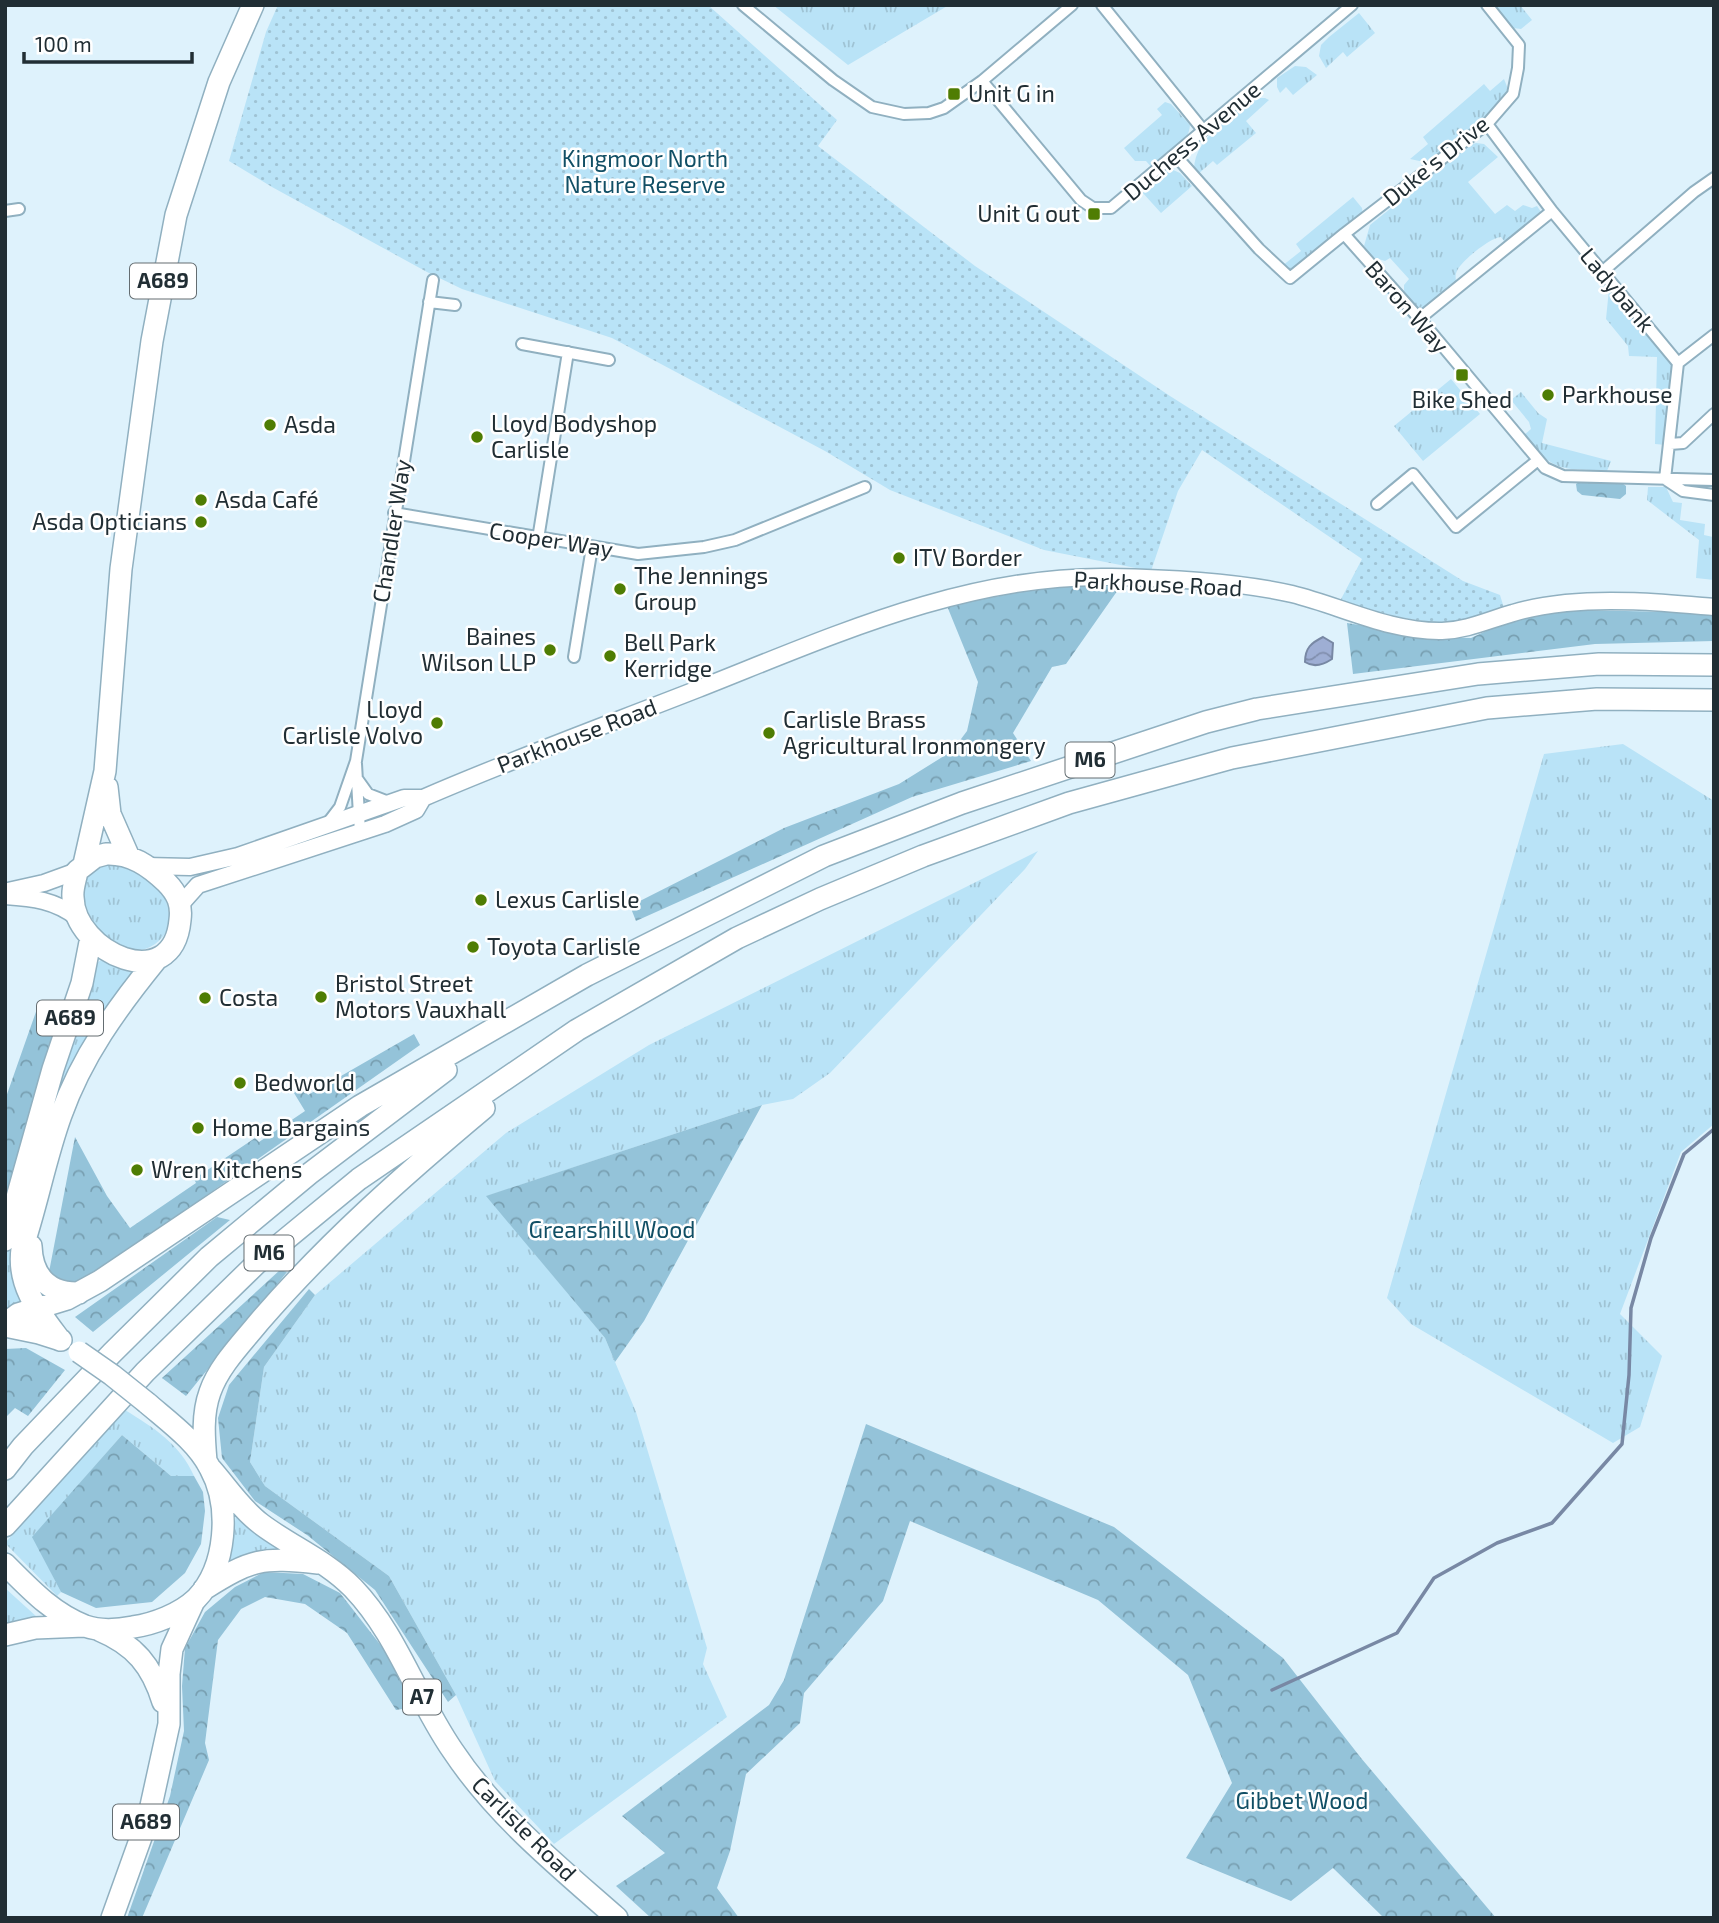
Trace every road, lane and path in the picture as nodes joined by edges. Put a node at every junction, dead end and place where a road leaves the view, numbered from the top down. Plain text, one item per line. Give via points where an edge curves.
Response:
1 (253, 5) edge
2 (743, 5) edge
3 (1072, 5) edge
4 (1102, 5) edge
5 (1352, 5) edge
6 (1487, 5) edge
7 (982, 81) junction
8 (1487, 124) junction
9 (1203, 130) junction
10 (1175, 155) junction
11 (1714, 178) edge
12 (19, 209) dead end
13 (5, 211) edge
14 (1552, 211) junction
15 (1344, 234) junction
16 (1602, 272) junction
17 (433, 280) dead end
18 (429, 302) junction
19 (455, 305) dead end
20 (1419, 319) junction
21 (1714, 335) edge
22 (522, 344) dead end
23 (568, 352) junction
24 (609, 360) dead end
25 (1678, 363) junction
26 (1714, 414) edge
27 (1670, 444) junction
28 (1538, 460) junction
29 (1665, 479) junction
30 (1714, 480) edge
31 (865, 487) dead end
32 (1714, 495) edge
33 (1377, 504) dead end
34 (394, 513) junction
35 (538, 538) junction
36 (592, 547) junction
37 (1714, 607) edge
38 (574, 657) dead end
39 (1714, 665) edge
40 (1714, 701) edge
41 (356, 761) junction
42 (105, 771) junction
43 (358, 780) junction
44 (423, 798) junction
45 (391, 803) junction
46 (348, 813) junction
47 (360, 832) junction
48 (137, 860) junction
49 (81, 867) junction
50 (5, 894) edge
51 (181, 904) junction
52 (78, 918) junction
53 (91, 937) junction
54 (156, 960) junction
55 (512, 1019) junction
56 (577, 1030) junction
57 (31, 1222) junction
58 (5, 1240) edge
59 (79, 1293) junction
60 (36, 1309) junction
61 (5, 1325) edge
62 (60, 1340) junction
63 (208, 1465) junction
64 (5, 1469) edge
65 (5, 1526) edge
66 (320, 1563) junction
67 (5, 1564) edge
68 (199, 1595) junction
69 (88, 1626) junction
70 (5, 1635) edge
71 (169, 1724) junction
72 (112, 1918) edge
73 (617, 1918) edge

1 - 42 highway, A689 via 219,82 176,215 152,341 121,569
2 - 7 street via 873,107 904,114 929,113
3 - 7 street
4 - 9 street
5 - 9 street, Duchess Avenue
6 - 8 street, Duke's Drive via 1519,45 1513,94
7 - 10 street, Duchess Avenue via 1081,200 1093,208 1111,208
8 - 14 street, Ladybank
8 - 15 street, Duke's Drive
9 - 10 street, Duchess Avenue
10 - 15 street via 1258,249 1290,278
11 - 16 street
12 - 13 street
14 - 16 street, Ladybank
14 - 20 street
15 - 20 street, Baron Way
16 - 25 street, Ladybank
17 - 18 street, Chandler Way
18 - 19 street
18 - 34 street, Chandler Way
20 - 28 street, Baron Way
21 - 25 street
22 - 23 street
23 - 24 street
23 - 35 street
25 - 27 street
26 - 27 street via 1683,443
27 - 29 street
28 - 29 street, Baron Way via 1563,476
28 - 33 street via 1457,527 1413,474
29 - 30 street, Baron Way
29 - 32 street via 1682,491
31 - 36 street, Cooper Way via 735,540 704,547 638,554
34 - 35 street, Cooper Way
34 - 41 street, Chandler Way
35 - 36 street, Cooper Way
36 - 38 street
37 - 44 street, Parkhouse Road via 1638,601 1566,603 1514,612 1467,629 1439,631 1390,624 1291,594 1212,583 1110,577 1027,581 914,608
39 - 55 highway, M6 via 1599,664 1478,674 1257,709 1206,722 962,803 824,856 587,975
40 - 56 highway, M6 via 1597,699 1487,708 1232,758 1069,803 923,856 737,938
41 - 43 street, Chandler Way
41 - 46 street, Chandler Way
42 - 48 highway, A689 via 110,814
42 - 49 highway, A689
43 - 45 street via 368,794
43 - 46 street, Chandler Way
44 - 45 street, Parkhouse Road
44 - 47 street, Parkhouse Road via 416,810
45 - 46 street, Parkhouse Road
46 - 47 street, Chandler Way
46 - 48 street, Parkhouse Road via 325,826 238,856 190,867
47 - 51 street, Parkhouse Road via 215,878 198,885
48 - 49 highway via 106,854
48 - 51 highway via 174,891
49 - 50 street
49 - 52 highway via 72,897
50 - 52 street via 44,900
51 - 54 highway via 177,933
52 - 53 highway
53 - 54 highway via 108,952 131,962
53 - 58 highway, A689 via 89,959
54 - 57 highway, A689 via 114,1012 79,1074 60,1116
55 - 59 highway, M6 via 360,1106
55 - 64 highway, M6 via 309,1174 209,1257
56 - 63 highway, M6 via 390,1187 276,1303 222,1369 210,1391 204,1428
56 - 65 highway, M6 via 359,1179 257,1263 145,1372
57 - 59 highway via 34,1269 53,1288
57 - 60 highway, A689 via 20,1261
59 - 60 highway, M6
60 - 61 highway via 18,1314
60 - 62 highway, A689
61 - 62 highway
62 - 63 highway, Carlisle Road, bridge via 147,1403
63 - 66 highway, Carlisle Road / A7 via 259,1523
63 - 68 highway via 219,1493 223,1532 219,1555
66 - 68 highway via 257,1562 238,1568
66 - 73 highway, Carlisle Road / A7 via 351,1586 382,1622 431,1715 480,1788 523,1834
67 - 69 highway via 52,1608
68 - 69 highway via 177,1611 144,1625 124,1629
68 - 71 highway, A689 via 172,1649
69 - 70 highway via 35,1628
69 - 71 highway, A689 via 118,1641 144,1662 155,1678
71 - 72 highway, A689 via 149,1815

